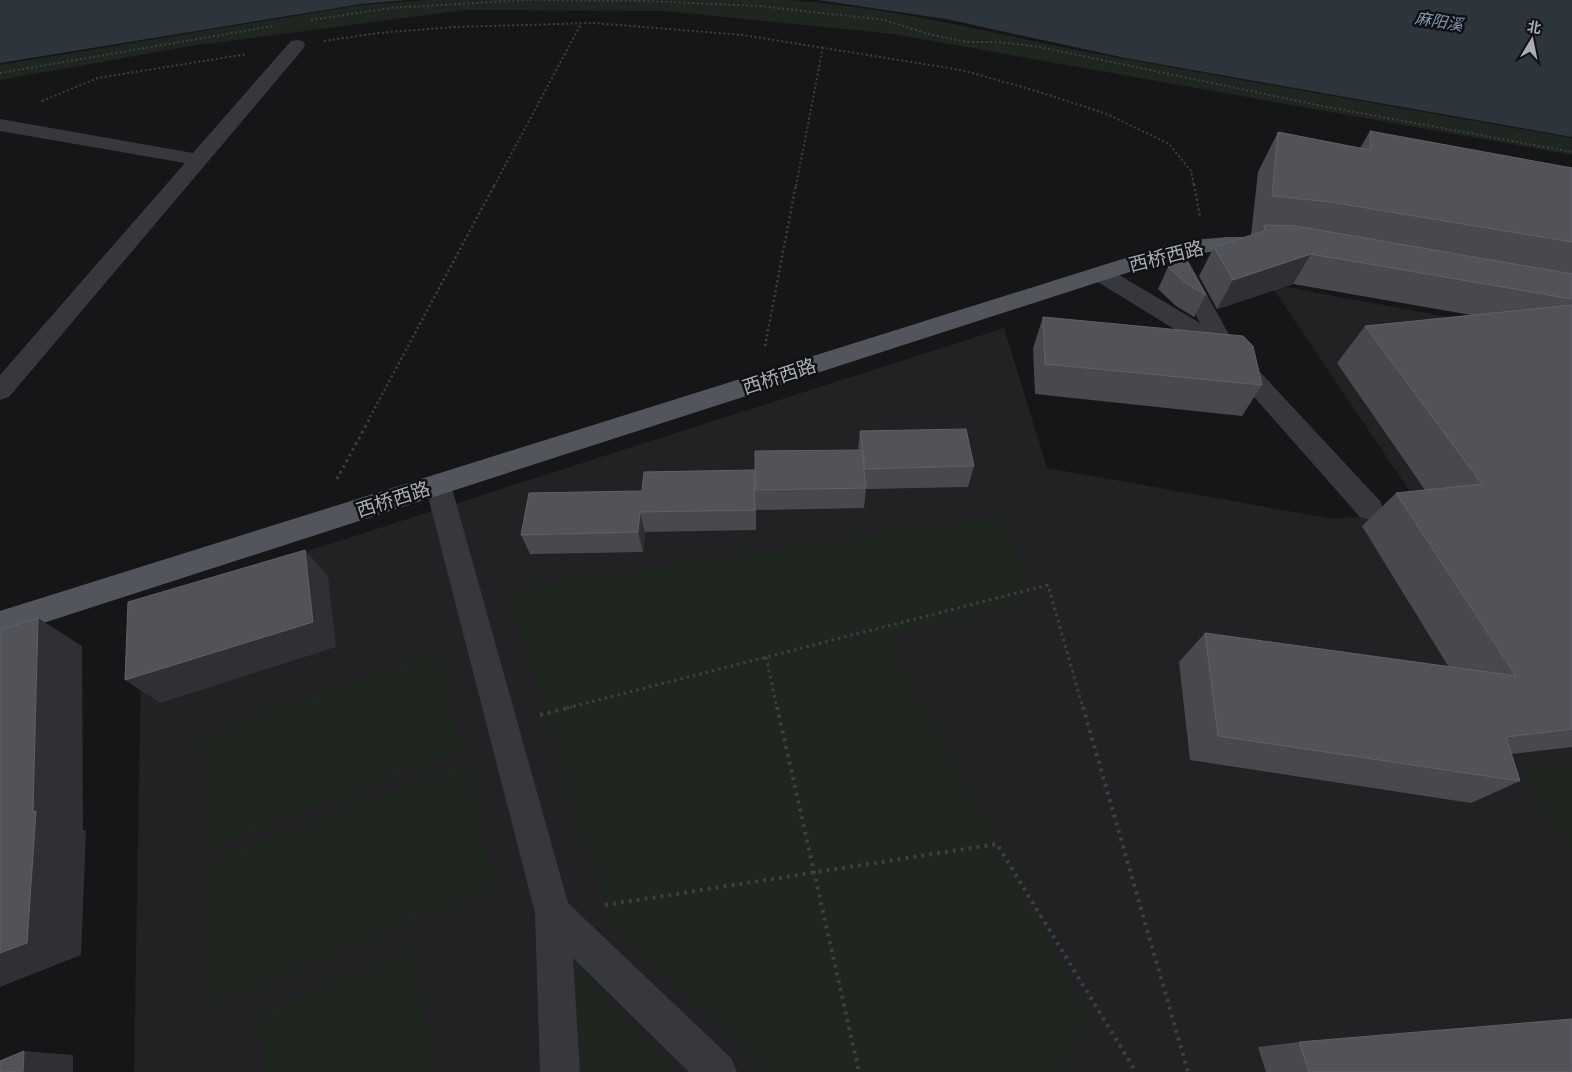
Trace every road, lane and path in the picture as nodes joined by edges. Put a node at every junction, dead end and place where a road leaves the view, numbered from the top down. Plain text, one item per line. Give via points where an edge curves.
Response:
1 (308, 20) dead end
2 (581, 23) junction
3 (281, 24) dead end
4 (298, 45) junction
5 (823, 47) junction
6 (0, 73) edge
7 (36, 104) dead end
8 (0, 125) edge
9 (1572, 152) edge
10 (199, 160) junction
11 (1280, 248) edge
12 (1182, 249) junction
13 (1101, 274) junction
14 (1226, 350) junction
15 (758, 383) junction
16 (0, 391) edge
17 (438, 485) junction
18 (1370, 509) dead end
19 (313, 525) junction
20 (0, 624) edge
21 (766, 657) junction
22 (503, 724) junction
23 (553, 913) junction
24 (560, 1072) edge
25 (717, 1072) edge
26 (859, 1072) edge
27 (1136, 1072) edge
28 (1188, 1072) edge

1 - 9 path via 391,8 526,0 759,6 884,20 968,42 1040,47 1322,106
2 - 4 path via 455,27 378,33
2 - 5 path via 743,35
2 - 19 path
3 - 6 path
4 - 7 path via 98,78
4 - 10 street
5 - 12 path via 960,70 1033,90 1107,114 1169,144 1191,171 1201,213
5 - 15 path
8 - 10 street
10 - 16 street
11 - 12 main road, 西桥西路 via 1255,244
12 - 13 main road, 西桥西路
12 - 14 street
13 - 14 street
13 - 15 main road, 西桥西路
14 - 18 street
15 - 17 main road, 西桥西路
17 - 19 main road, 西桥西路
17 - 22 street
19 - 20 main road, 西桥西路
21 - 22 path
21 - 26 path
21 - 28 path via 1048,585
22 - 23 street
23 - 24 street
23 - 25 street
23 - 27 path via 997,844

